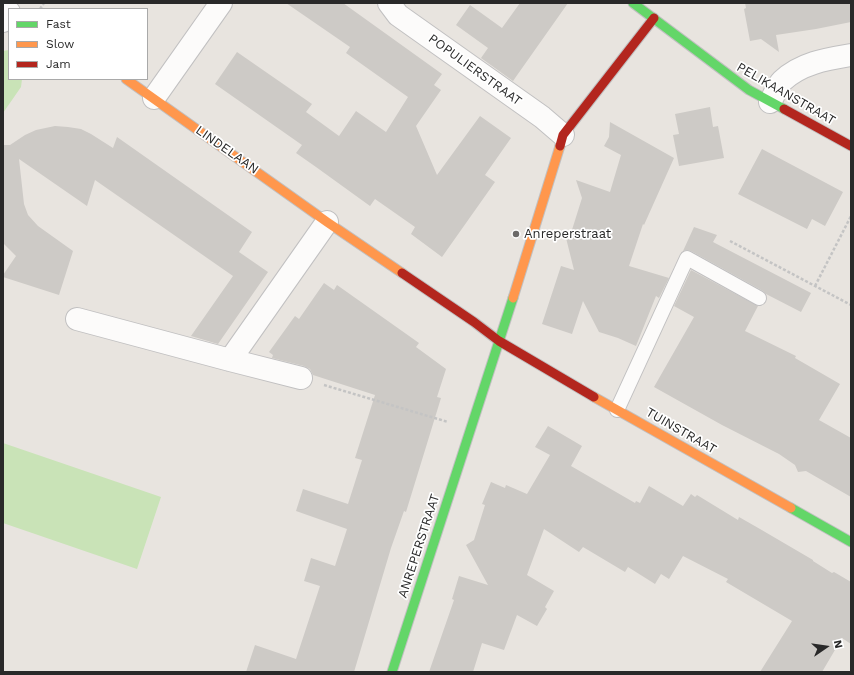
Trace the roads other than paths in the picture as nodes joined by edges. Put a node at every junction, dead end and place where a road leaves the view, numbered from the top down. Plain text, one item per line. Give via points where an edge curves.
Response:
1 (221, 3) edge
2 (389, 3) edge
3 (633, 3) edge
4 (654, 18) junction
5 (851, 54) edge
6 (127, 80) edge
7 (154, 98) junction
8 (770, 102) junction
9 (563, 134) junction
10 (851, 146) edge
11 (327, 222) junction
12 (759, 298) dead end
13 (77, 319) dead end
14 (499, 341) junction
15 (230, 360) junction
16 (301, 378) road end
17 (617, 410) junction
18 (851, 542) edge
19 (392, 672) edge

1 - 7 street
2 - 9 street, POPULIERSTRAAT via 398,15
3 - 4 street, PELIKAANSTRAAT
4 - 8 street, PELIKAANSTRAAT via 731,78
4 - 9 street, ANREPERSTRAAT
5 - 8 street via 805,65 793,72 781,82
6 - 7 street, LINDELAAN
7 - 11 street, LINDELAAN
8 - 10 street, PELIKAANSTRAAT
9 - 14 street, ANREPERSTRAAT
11 - 14 street, LINDELAAN
11 - 15 street
12 - 17 lane via 687,258
13 - 15 street
14 - 17 street, TUINSTRAAT
14 - 19 street, ANREPERSTRAAT
15 - 16 street
17 - 18 street, TUINSTRAAT

